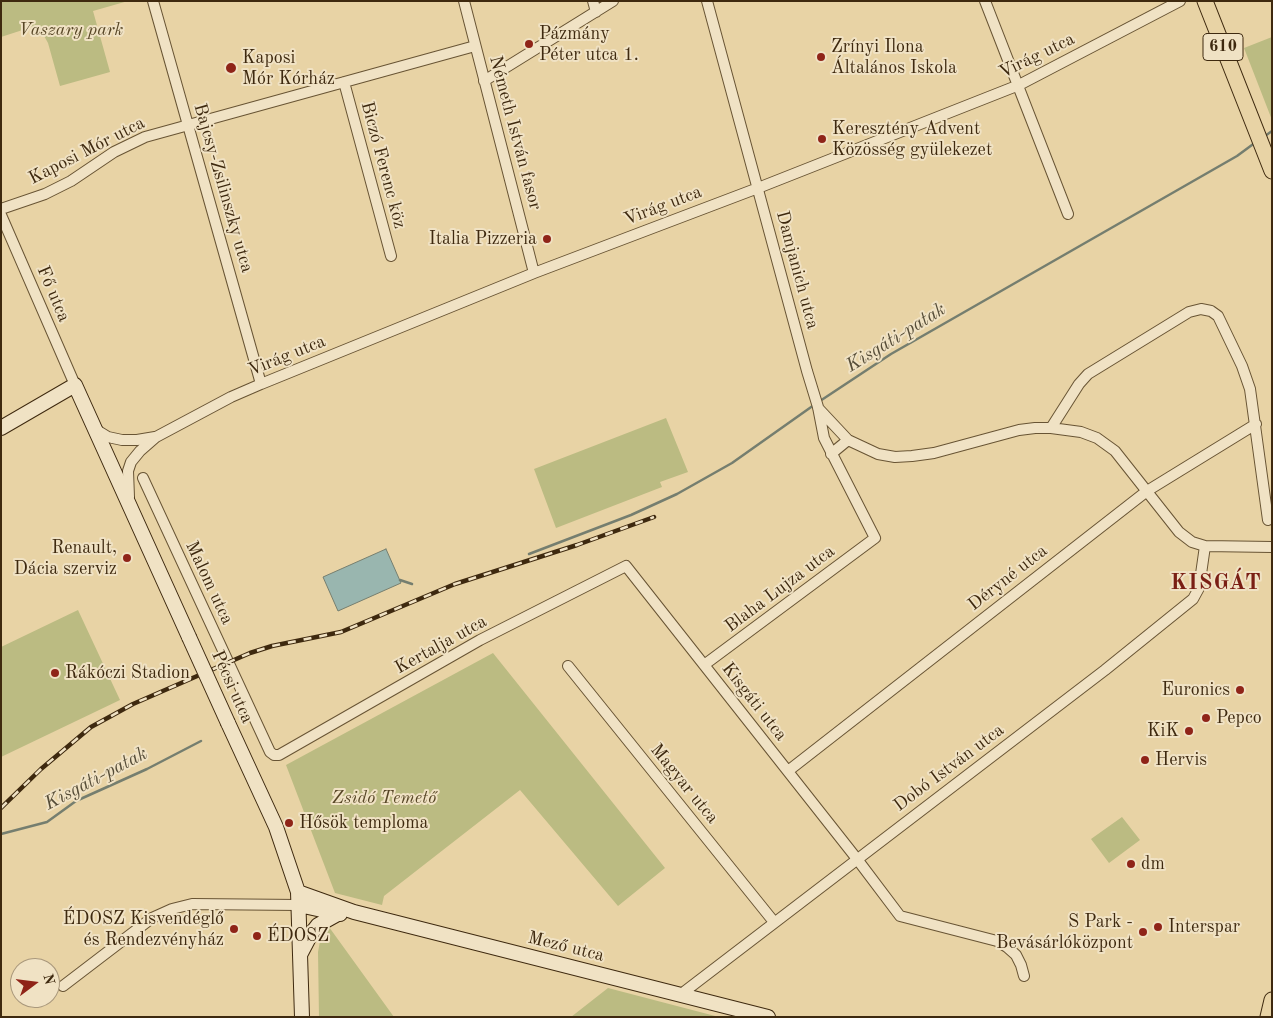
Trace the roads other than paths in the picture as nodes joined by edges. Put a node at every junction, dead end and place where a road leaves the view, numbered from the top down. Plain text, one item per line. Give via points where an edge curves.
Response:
1 (153, 1) edge
2 (464, 1) edge
3 (593, 1) edge
4 (613, 1) edge
5 (707, 1) edge
6 (985, 1) edge
7 (1180, 1) edge
8 (1204, 1) edge
9 (596, 12) junction
10 (475, 46) junction
11 (484, 81) junction
12 (344, 82) junction
13 (1019, 85) junction
14 (188, 124) junction
15 (1272, 172) edge
16 (758, 188) junction
17 (1, 209) edge
18 (1068, 214) dead end
19 (1, 215) edge
20 (391, 256) dead end
21 (534, 273) junction
22 (262, 384) junction
23 (75, 385) junction
24 (817, 404) junction
25 (1256, 424) junction
26 (1, 428) edge
27 (94, 428) junction
28 (1050, 428) junction
29 (156, 437) junction
30 (848, 440) junction
31 (831, 454) junction
32 (143, 478) dead end
33 (1147, 491) junction
34 (129, 505) junction
35 (1268, 520) dead end
36 (875, 538) joint
37 (1205, 546) junction
38 (1272, 548) edge
39 (626, 566) joint
40 (704, 665) junction
41 (568, 666) dead end
42 (274, 755) joint
43 (788, 771) junction
44 (857, 858) junction
45 (299, 898) junction
46 (354, 912) junction
47 (336, 914) junction
48 (774, 922) junction
49 (300, 953) junction
50 (1024, 976) dead end
51 (62, 986) dead end
52 (680, 995) junction
53 (1272, 1000) edge
54 (302, 1017) edge
55 (768, 1017) edge
56 (1268, 1017) edge

1 - 14 street, Bajcsy-Zsilinszky utca
2 - 10 street, Németh István fasor
3 - 9 street
4 - 9 street
5 - 16 street, Damjanich utca
6 - 13 street
7 - 13 street, Virág utca
8 - 15 main road, 610
9 - 11 street
10 - 11 street, Németh István fasor
10 - 12 street, Kaposi Mór utca
11 - 21 street, Németh István fasor
12 - 14 street, Kaposi Mór utca
12 - 20 street, Biczó Ferenc köz
13 - 16 street, Virág utca
13 - 18 street
14 - 17 street, Kaposi Mór utca via 145,137 45,194
14 - 22 street, Bajcsy-Zsilinszky utca
16 - 21 street, Virág utca
16 - 24 street, Damjanich utca
19 - 23 street, Fő utca
21 - 22 street, Virág utca
22 - 29 street, Virág utca
23 - 26 street
23 - 27 street, Pécsi utca
24 - 30 street
24 - 31 street, Damjanich utca via 820,424
25 - 28 street via 1242,366 1218,316 1201,309 1189,312 1088,374
25 - 33 street, Déryné utca
25 - 35 street
27 - 29 street, Virág utca via 108,437 122,440
27 - 34 street, Pécsi utca
28 - 30 street via 1019,430 912,456 878,454
28 - 33 street via 1098,438 1115,451
29 - 34 street, Virág utca via 131,462 128,471
30 - 31 street
31 - 36 street, Damjanich utca
32 - 42 street, Malom utca
33 - 37 street via 1178,532
33 - 43 street, Déryné utca
34 - 45 street, Pécsi utca, bridge via 276,827
36 - 40 street, Blaha Lujza utca
37 - 38 street
37 - 44 street, Dobó István utca via 1200,588 1193,599 1098,676
39 - 40 street, Kisgáti utca
39 - 42 street, Kertalja utca via 480,640
40 - 43 street, Kisgáti utca
41 - 48 street, Magyar utca
43 - 44 street, Kisgáti utca
44 - 48 street, Dobó István utca
44 - 50 street, Kisgáti utca via 900,916 997,942 1016,955
45 - 46 street, Mező utca
45 - 47 street
45 - 49 street, Pécsi utca
45 - 51 street via 192,904 172,909 152,918
46 - 47 street
46 - 52 street, Mező utca
47 - 49 street via 318,926
48 - 52 street, Dobó István utca
49 - 54 street, Pécsi utca
52 - 55 street, Mező utca
53 - 56 main road

